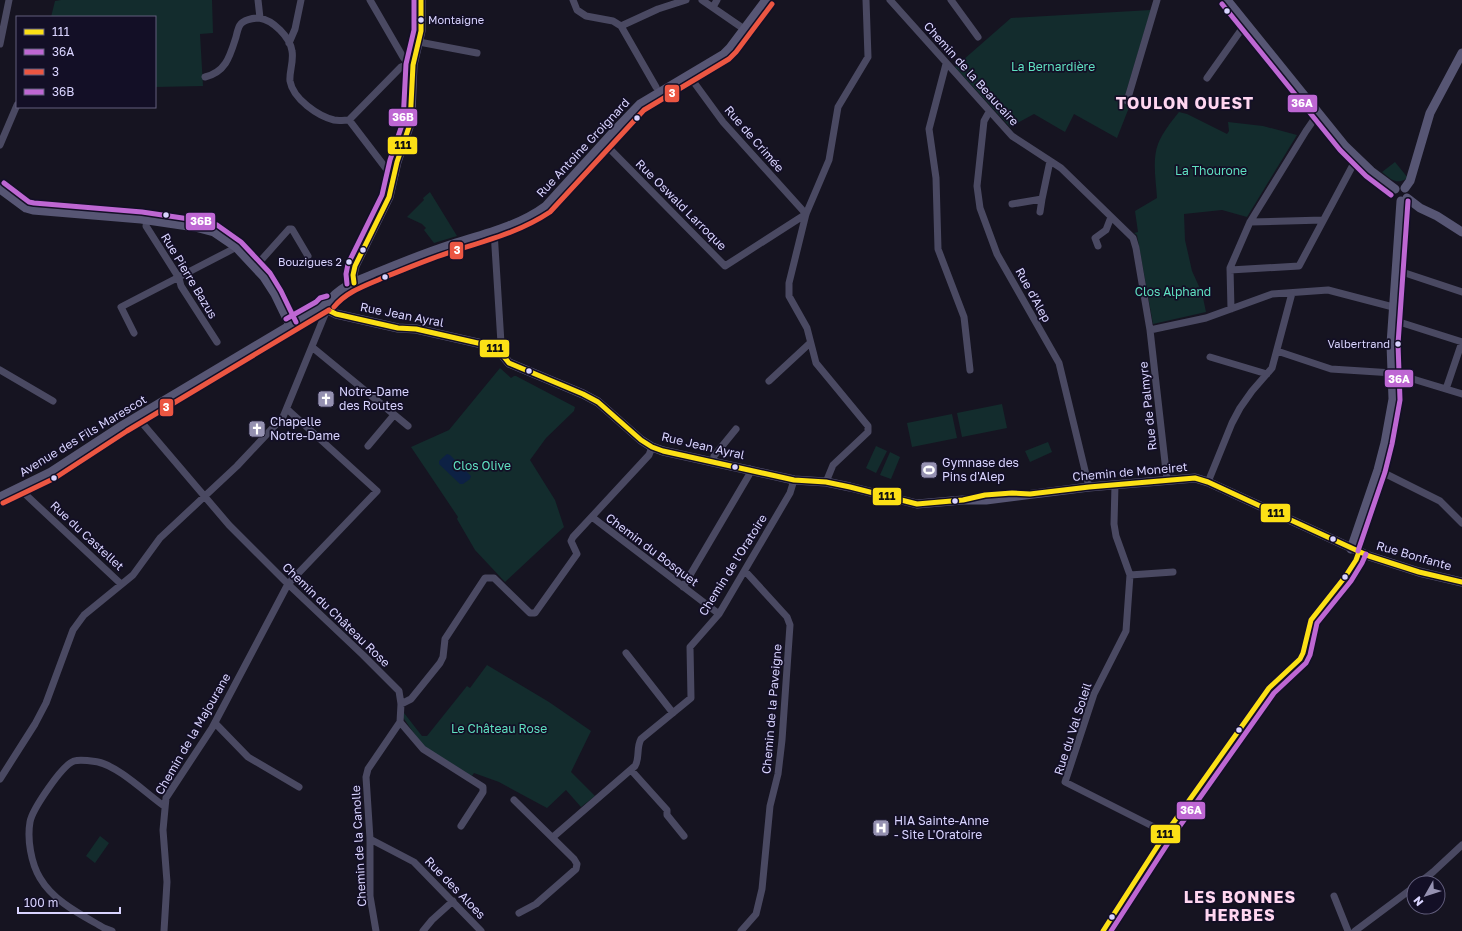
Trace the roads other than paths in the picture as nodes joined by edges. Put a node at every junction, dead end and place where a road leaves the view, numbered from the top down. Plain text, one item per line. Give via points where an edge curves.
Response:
1 (9, 0) edge
2 (258, 0) edge
3 (301, 0) edge
4 (370, 0) edge
5 (421, 0) edge
6 (573, 0) edge
7 (686, 0) edge
8 (702, 0) edge
9 (717, 0) edge
10 (766, 0) edge
11 (866, 0) edge
12 (890, 0) edge
13 (951, 0) edge
14 (1157, 0) edge
15 (1227, 0) edge
16 (713, 7) junction
17 (260, 18) junction
18 (1246, 23) junction
19 (621, 26) junction
20 (744, 29) junction
21 (978, 37) dead end
22 (419, 42) junction
23 (289, 43) junction
24 (0, 44) edge
25 (477, 53) dead end
26 (1462, 53) edge
27 (946, 64) junction
28 (413, 65) junction
29 (690, 75) junction
30 (205, 77) dead end
31 (1207, 78) dead end
32 (656, 87) dead end
33 (1127, 101) dead end
34 (16, 107) edge
35 (990, 112) junction
36 (1319, 114) junction
37 (349, 120) junction
38 (604, 143) junction
39 (0, 145) edge
40 (1358, 159) junction
41 (1050, 161) junction
42 (396, 174) junction
43 (1405, 188) junction
44 (0, 189) edge
45 (1395, 189) junction
46 (1042, 199) junction
47 (1404, 200) junction
48 (1012, 204) dead end
49 (1040, 212) dead end
50 (806, 214) junction
51 (1111, 217) junction
52 (147, 219) junction
53 (1323, 220) junction
54 (1250, 222) junction
55 (494, 231) junction
56 (1462, 232) edge
57 (236, 246) junction
58 (1098, 246) dead end
59 (308, 256) dead end
60 (255, 267) junction
61 (1230, 270) junction
62 (1396, 270) junction
63 (179, 278) junction
64 (354, 283) junction
65 (1462, 292) edge
66 (1292, 293) junction
67 (1393, 307) junction
68 (326, 308) junction
69 (1231, 309) junction
70 (1393, 320) junction
71 (290, 325) junction
72 (1150, 330) junction
73 (134, 333) dead end
74 (217, 342) dead end
75 (1462, 342) edge
76 (810, 343) junction
77 (312, 347) junction
78 (498, 350) junction
79 (1277, 351) junction
80 (1210, 357) dead end
81 (0, 370) edge
82 (970, 370) dead end
83 (1393, 373) junction
84 (1267, 374) junction
85 (769, 381) dead end
86 (1446, 389) junction
87 (1462, 394) edge
88 (53, 401) dead end
89 (287, 409) junction
90 (394, 415) junction
91 (137, 417) junction
92 (408, 426) dead end
93 (736, 429) dead end
94 (368, 446) dead end
95 (652, 447) junction
96 (713, 462) junction
97 (750, 469) junction
98 (1378, 470) junction
99 (794, 480) junction
100 (1167, 480) junction
101 (826, 482) junction
102 (1208, 482) junction
103 (1115, 485) junction
104 (1089, 487) junction
105 (21, 488) junction
106 (205, 496) junction
107 (0, 498) edge
108 (592, 517) junction
109 (1462, 523) edge
110 (1355, 550) junction
111 (745, 571) junction
112 (1173, 572) dead end
113 (1130, 575) junction
114 (1462, 582) edge
115 (121, 584) junction
116 (288, 584) junction
117 (683, 587) junction
118 (719, 614) junction
119 (626, 653) dead end
120 (402, 704) junction
121 (673, 713) junction
122 (400, 722) junction
123 (215, 723) junction
124 (631, 770) junction
125 (0, 779) edge
126 (299, 787) dead end
127 (514, 800) dead end
128 (164, 806) junction
129 (461, 826) dead end
130 (1166, 834) junction
131 (684, 836) dead end
132 (553, 837) junction
133 (370, 840) junction
134 (1462, 845) edge
135 (1429, 875) edge
136 (1406, 893) edge
137 (1334, 896) dead end
138 (453, 901) junction
139 (519, 913) dead end
140 (112, 931) edge
141 (164, 931) edge
142 (376, 931) edge
143 (423, 931) edge
144 (481, 931) edge
145 (742, 931) edge
146 (1102, 931) edge
147 (1348, 931) edge
148 (1355, 931) edge

1 - 24 street
2 - 17 street
3 - 23 street via 295,29
4 - 28 street via 403,57
5 - 22 main road
6 - 19 street via 577,10 586,16
7 - 19 street via 658,9
8 - 16 street
9 - 16 street
10 - 20 main road, Rue Antoine Groignard
11 - 50 street via 868,57 838,107 829,160
12 - 27 street, Chemin de la Beaucaire
13 - 21 street
14 - 33 street
15 - 18 main road
16 - 20 street
17 - 23 street via 274,25
17 - 30 street via 246,20 240,25 224,67 218,73
18 - 31 street
18 - 36 main road
19 - 32 street
20 - 29 main road, Rue Antoine Groignard via 724,54
22 - 25 street
22 - 28 main road
23 - 37 street via 292,52 290,81 294,93 310,109 335,120
26 - 43 main road via 1430,113 1410,181
27 - 35 street, Chemin de la Beaucaire
27 - 82 street via 929,129 936,178 938,249 964,317
28 - 37 street via 402,67
28 - 42 main road via 410,124 397,162
29 - 38 main road, Rue Antoine Groignard via 640,104
29 - 50 street, Rue de Crimée via 723,122
34 - 39 street
35 - 41 street, Chemin de la Beaucaire via 1012,136
35 - 104 street, Rue d'Alep via 984,121 977,186 980,208 997,254 1058,363
36 - 40 main road
36 - 54 street via 1314,118
37 - 42 street via 388,171
38 - 50 street, Rue Oswald Larroque via 725,266
38 - 55 main road, Rue Antoine Groignard via 546,206 534,214
40 - 45 main road
40 - 53 street
41 - 46 street
41 - 51 street, Chemin de la Beaucaire via 1061,168
42 - 64 main road via 389,197 355,266
43 - 45 main road
43 - 47 main road via 1408,192
44 - 52 main road via 26,208 33,210
45 - 47 main road via 1396,199
46 - 48 street
46 - 49 street
47 - 56 main road
47 - 62 main road
50 - 76 street via 789,283 789,296 807,328
51 - 58 street via 1106,230 1095,238
51 - 72 street, Chemin de la Beaucaire via 1133,238
52 - 57 main road via 207,229
52 - 63 street, Rue Pierre Bazus via 146,226
53 - 54 street
53 - 61 street via 1299,266
54 - 61 street
55 - 64 main road, Rue Antoine Groignard via 411,259
55 - 78 street via 501,343
57 - 60 main road
57 - 63 street
59 - 60 street via 292,228
60 - 71 main road via 270,286
61 - 69 street
62 - 65 street
62 - 67 main road
63 - 73 street via 121,307
63 - 74 street, Rue Pierre Bazus via 181,286
64 - 68 main road via 336,292
66 - 67 street via 1328,290
66 - 69 street via 1272,294
66 - 79 street
67 - 70 main road
68 - 71 main road, Avenue des Fils Marescot
68 - 77 street
68 - 78 main road, Rue Jean Ayral via 336,314 398,328 416,329 491,346
69 - 72 street via 1206,318
70 - 75 street
70 - 83 main road
71 - 91 main road, Avenue des Fils Marescot
72 - 100 street, Rue de Palmyre
75 - 86 street
76 - 85 street
76 - 101 street via 816,364 868,426 868,432 833,465
77 - 89 street
77 - 90 street
78 - 95 main road, Rue Jean Ayral via 509,363 598,402
79 - 83 street via 1331,369
79 - 84 street via 1272,368
80 - 84 street
81 - 88 street
83 - 86 street
83 - 98 main road via 1391,412
84 - 102 street via 1240,408
86 - 87 street
89 - 106 street via 283,417 237,466
89 - 116 street, Chemin de la Majourane via 377,491
90 - 92 street
90 - 94 street
91 - 105 main road, Avenue des Fils Marescot via 51,472
91 - 106 street, Chemin du Château Rose
93 - 96 street via 714,456
95 - 96 main road, Rue Jean Ayral
95 - 108 street via 649,455
96 - 97 main road, Rue Jean Ayral
97 - 99 main road, Rue Jean Ayral
97 - 117 street via 749,475
98 - 109 street via 1440,501
98 - 110 main road
99 - 101 main road, Chemin de Moneiret
99 - 111 street, Chemin de l'Oratoire via 790,493
100 - 102 main road, Chemin de Moneiret via 1195,478
100 - 103 main road, Chemin de Moneiret
101 - 104 main road, Chemin de Moneiret via 917,504
102 - 110 main road, Chemin de Moneiret
103 - 104 main road, Chemin de Moneiret
103 - 113 street, Rue du Val Soleil via 1116,536
105 - 107 main road, Avenue des Fils Marescot
105 - 115 street, Rue du Castellet
106 - 115 street via 160,538 133,575
106 - 116 street, Chemin du Château Rose via 229,525
108 - 117 street, Chemin du Bosquet
108 - 120 street via 571,541 577,554 535,612 530,613 494,578 485,578 445,639 440,664 411,699
110 - 114 main road, Rue Bonfante via 1372,558
110 - 130 street via 1356,560 1311,620 1300,658 1269,688
111 - 118 street, Chemin de l'Oratoire
111 - 145 street, Chemin de la Paveigne via 787,618 790,625 782,740 778,774 770,806 762,889 756,914
112 - 113 street
113 - 130 street, Rue du Val Soleil via 1126,631 1094,694 1065,782
115 - 125 street via 84,615 73,630 36,724
116 - 120 street, Chemin du Château Rose via 399,691
116 - 123 street, Chemin de la Majourane
117 - 118 street, Chemin du Bosquet
118 - 121 street, Chemin de l'Oratoire via 690,647 691,698
119 - 121 street
120 - 122 street, Chemin du Château Rose
121 - 124 street, Chemin de l'Oratoire via 640,739 637,762
122 - 129 street via 423,749 483,786 484,792
122 - 133 street, Chemin de la Canolle via 368,769 366,777
123 - 126 street via 248,757
123 - 128 street, Chemin de la Majourane via 166,798
124 - 131 street via 667,810 666,815
124 - 132 street, Chemin de l'Oratoire
127 - 132 street
128 - 140 street via 120,773 100,763 74,761 66,767 39,802 30,821 29,842 40,879 59,900
128 - 141 street, Chemin de la Majourane via 167,886
130 - 146 street
132 - 139 street via 574,858 576,869 536,904
133 - 138 street, Rue des Aloes via 414,862
133 - 142 street, Chemin de la Canolle via 370,896
134 - 135 street
136 - 148 street
137 - 147 street
138 - 143 street
138 - 144 street, Rue des Aloes

